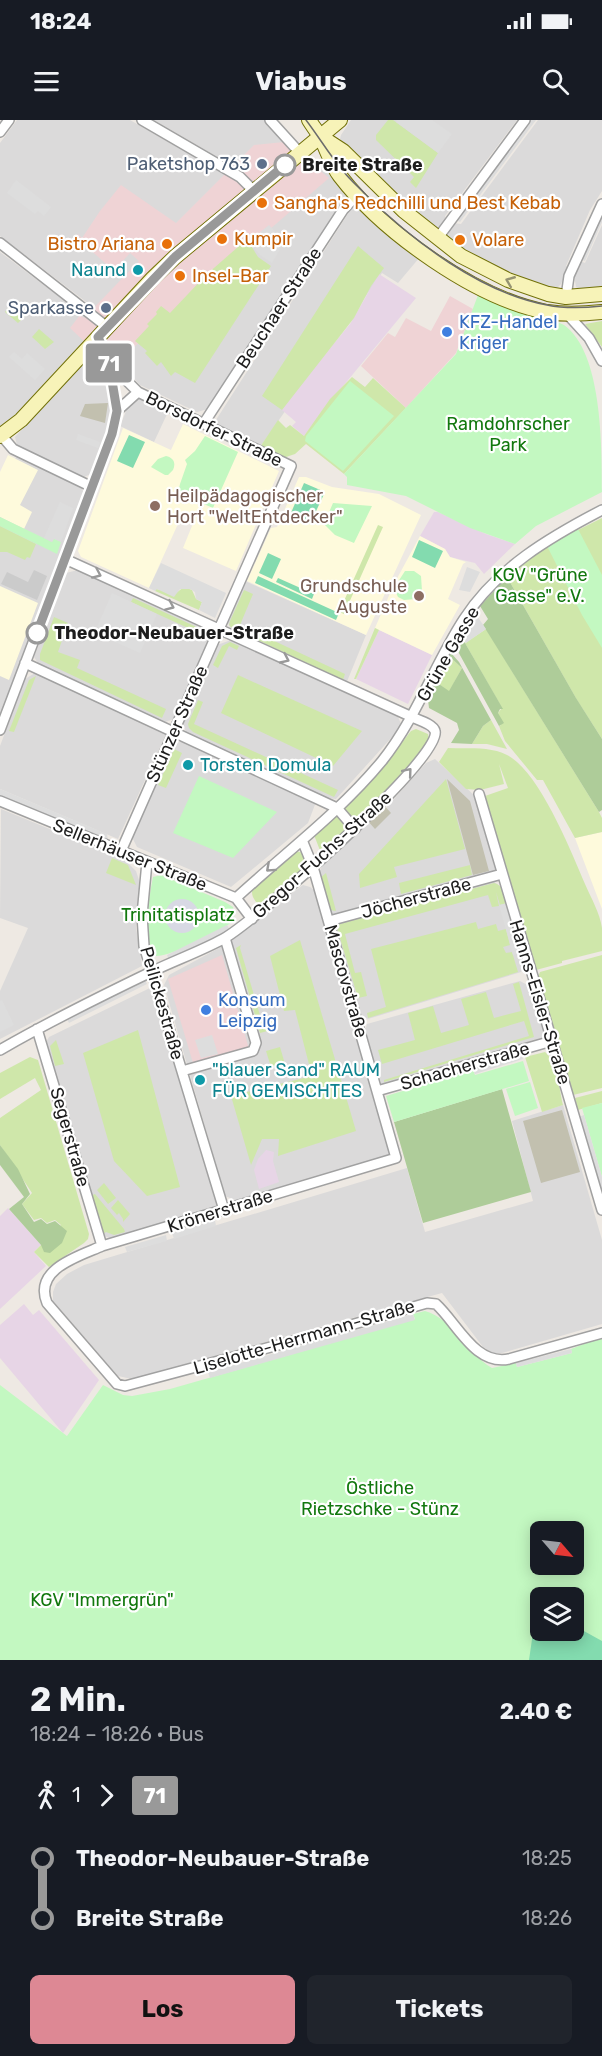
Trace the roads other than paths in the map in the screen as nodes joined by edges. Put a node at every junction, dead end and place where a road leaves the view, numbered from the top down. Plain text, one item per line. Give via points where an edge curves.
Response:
1 (9, 120) edge
2 (142, 120) edge
3 (270, 120) edge
4 (309, 120) edge
5 (340, 120) edge
6 (525, 120) edge
7 (0, 132) edge
8 (320, 136) junction
9 (300, 153) junction
10 (254, 191) junction
11 (357, 195) junction
12 (602, 204) edge
13 (437, 239) junction
14 (0, 243) edge
15 (602, 294) edge
16 (566, 297) junction
17 (602, 312) edge
18 (568, 315) junction
19 (102, 332) junction
20 (602, 361) edge
21 (109, 363) junction
22 (138, 392) junction
23 (117, 411) junction
24 (204, 423) junction
25 (1, 435) edge
26 (291, 466) joint
27 (92, 486) junction
28 (602, 510) edge
29 (65, 559) junction
30 (219, 629) junction
31 (25, 663) junction
32 (412, 717) junction
33 (0, 730) edge
34 (174, 731) junction
35 (479, 794) dead end
36 (0, 801) edge
37 (337, 808) junction
38 (356, 829) junction
39 (302, 840) junction
40 (121, 850) junction
41 (147, 862) junction
42 (314, 867) junction
43 (502, 874) junction
44 (236, 898) junction
45 (252, 919) junction
46 (329, 921) junction
47 (225, 938) junction
48 (152, 971) junction
49 (38, 1029) junction
50 (552, 1041) junction
51 (0, 1050) edge
52 (182, 1071) junction
53 (377, 1091) junction
54 (396, 1158) joint
55 (224, 1210) junction
56 (602, 1210) edge
57 (102, 1246) junction
58 (50, 1275) joint
59 (602, 1333) edge

1 - 7 street
2 - 10 street via 240,177
3 - 9 street
4 - 8 main road
5 - 8 main road
6 - 13 street
8 - 9 main road
8 - 11 main road via 331,163
8 - 13 main road via 343,151
9 - 10 main road
10 - 19 main road via 175,257
11 - 18 main road via 397,233 452,272 510,300
11 - 24 street, Beuchaer Straße via 343,210
12 - 16 street via 569,276
16 -> 13 main road via 508,280
14 - 19 street
15 - 16 main road
17 - 18 main road
18 - 20 street via 589,338
19 - 21 street
19 - 25 main road via 21,420
21 - 22 street
21 - 23 street
22 - 23 street
22 - 24 street, Borsdorfer Straße
23 - 27 street
24 - 26 street, Borsdorfer Straße
25 - 27 street via 13,449
26 - 30 street, Stünzer Straße
27 - 29 street
28 - 32 street, Grüne Gasse via 547,539 481,597 458,629
29 -> 30 street
29 - 31 street
30 -> 32 street
30 - 34 street, Stünzer Straße
31 - 33 street
31 - 34 street
32 - 37 street, Gregor-Fuchs-Straße via 381,762
38 -> 32 street, Gregor-Fuchs-Straße via 397,786 435,736 432,727
34 - 37 street
34 - 40 street, Stünzer Straße
35 - 43 street, Hanns-Eisler-Straße
36 - 40 street, Sellerhäuser Straße
37 - 38 street
37 - 39 street, Gregor-Fuchs-Straße
38 - 42 street, Gregor-Fuchs-Straße
39 - 42 street, Mascovstraße
39 -> 44 street, Gregor-Fuchs-Straße
40 - 41 street, Sellerhäuser Straße
41 - 44 street, Sellerhäuser Straße
41 - 48 street, Peilickestraße via 142,925
42 - 45 street, Gregor-Fuchs-Straße
42 - 46 street, Mascovstraße
43 - 46 street, Jöcherstraße
43 - 50 street, Hanns-Eisler-Straße
44 - 45 street
45 - 47 street, Gregor-Fuchs-Straße
46 - 53 street, Mascovstraße
47 - 48 street, Gregor-Fuchs-Straße
47 - 52 street via 256,1043 253,1051
48 - 49 street, Gregor-Fuchs-Straße
48 - 52 street, Peilickestraße
49 - 51 street, Gregor-Fuchs-Straße
49 - 57 street, Segerstraße
50 - 53 street, Schacherstraße
50 - 56 street, Hanns-Eisler-Straße
52 - 55 street, Peilickestraße
53 - 54 street, Mascovstraße
54 - 55 street, Krönerstraße
55 - 57 street, Krönerstraße
57 - 58 street, Krönerstraße via 73,1258
58 - 59 street, Liselotte-Herrmann-Straße via 44,1297 50,1307 117,1384 125,1386 427,1302 436,1304 481,1354 497,1360

